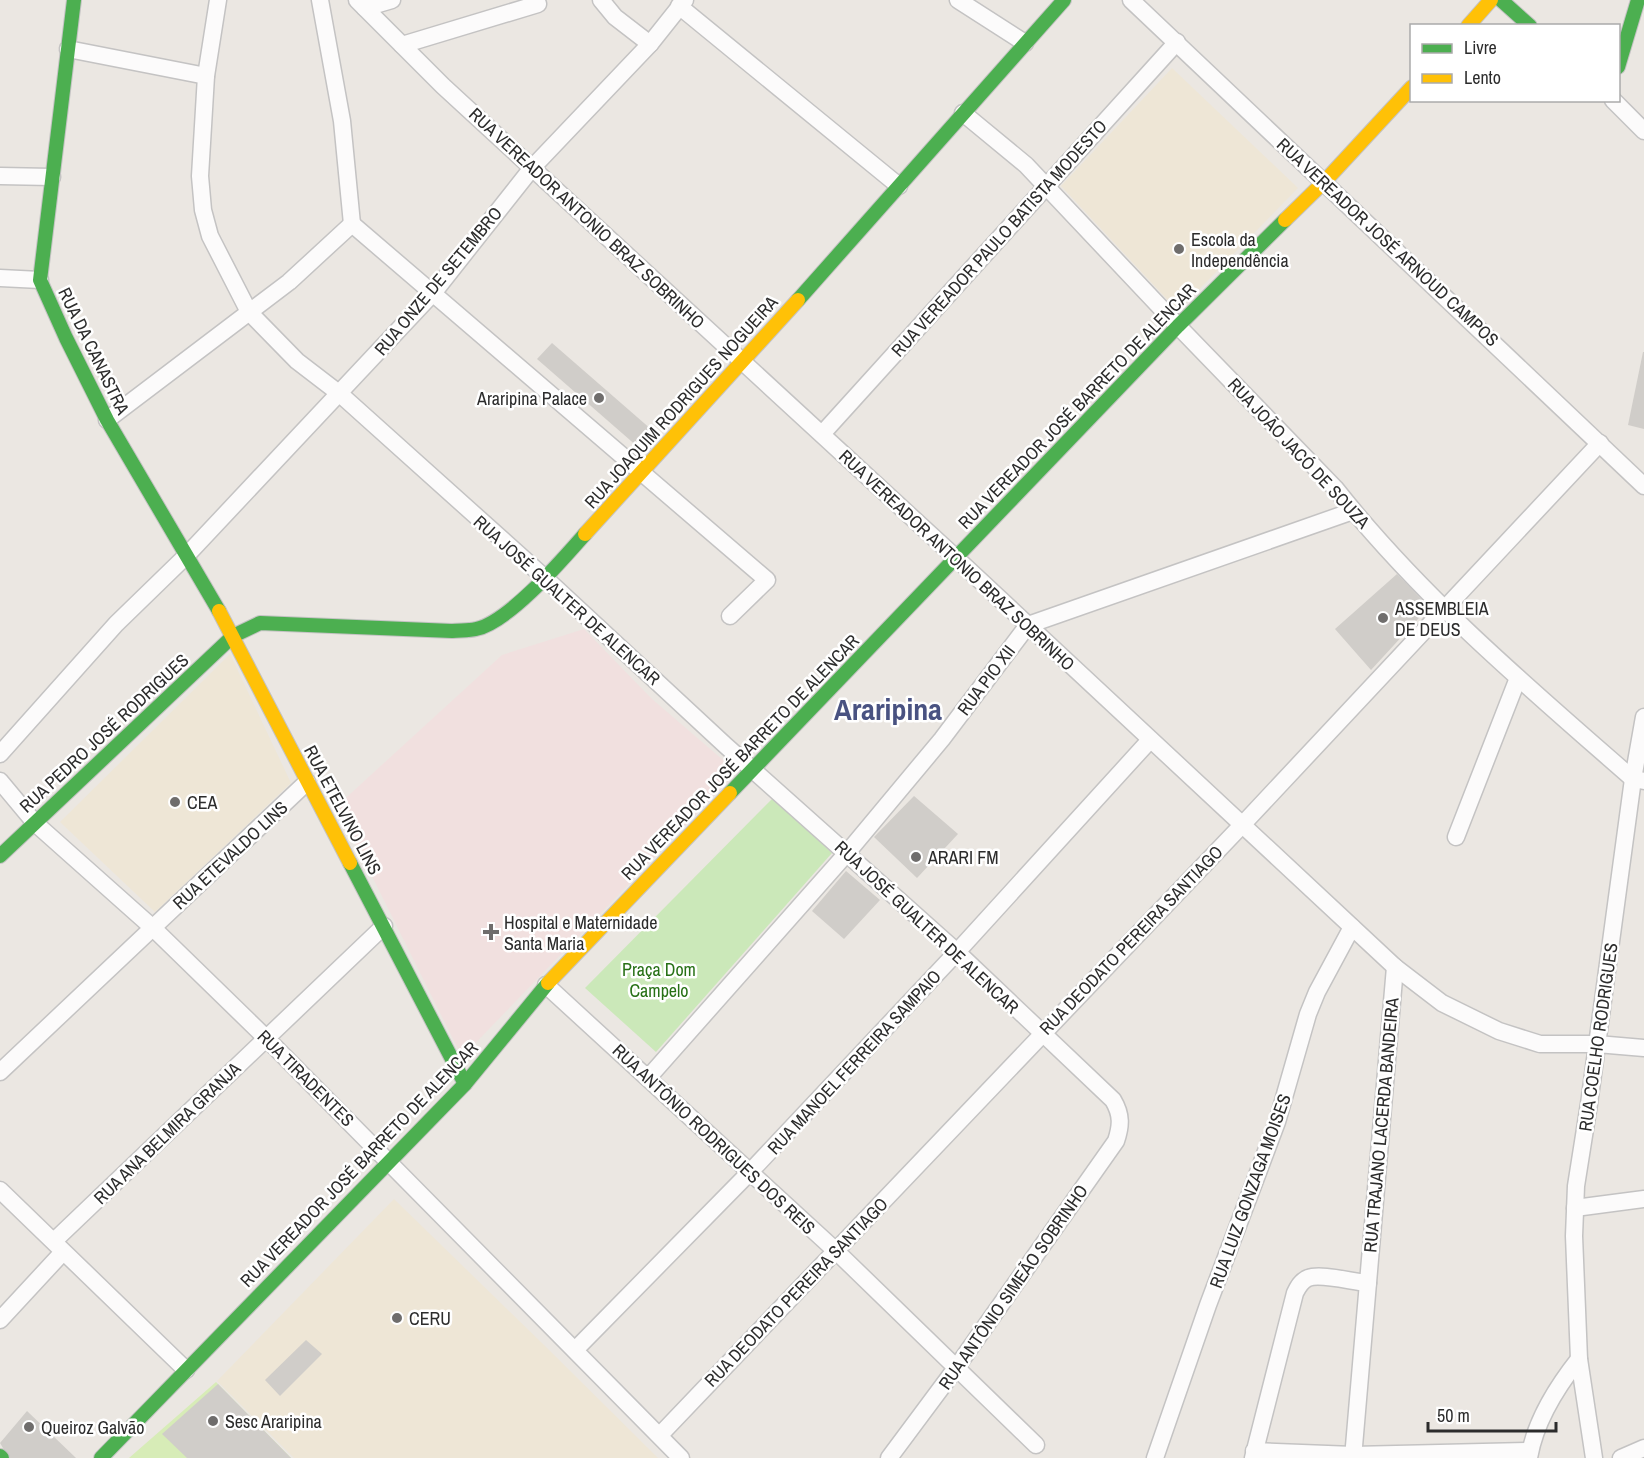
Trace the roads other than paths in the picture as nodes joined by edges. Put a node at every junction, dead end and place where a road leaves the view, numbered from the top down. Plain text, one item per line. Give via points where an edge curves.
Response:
1 (74, 0) edge
2 (218, 0) edge
3 (320, 0) edge
4 (392, 0) edge
5 (601, 0) edge
6 (958, 0) edge
7 (1064, 0) edge
8 (1131, 0) edge
9 (1491, 0) edge
10 (1501, 0) edge
11 (1638, 0) edge
12 (682, 3) edge
13 (361, 4) edge
14 (538, 4) dead end
15 (1470, 24) edge
16 (1528, 24) edge
17 (1177, 42) junction
18 (1025, 43) junction
19 (650, 44) junction
20 (402, 45) junction
21 (68, 49) junction
22 (1620, 60) edge
23 (206, 76) junction
24 (1410, 89) edge
25 (1615, 102) edge
26 (963, 113) junction
27 (1644, 131) edge
28 (532, 168) junction
29 (0, 176) edge
30 (52, 177) junction
31 (1325, 181) junction
32 (898, 186) junction
33 (1046, 187) junction
34 (352, 224) junction
35 (0, 278) edge
36 (40, 280) junction
37 (434, 292) junction
38 (249, 312) junction
39 (1178, 326) junction
40 (743, 362) junction
41 (340, 394) junction
42 (107, 420) junction
43 (822, 434) junction
44 (1600, 443) junction
45 (642, 472) junction
46 (1644, 486) edge
47 (1353, 511) junction
48 (186, 556) junction
49 (956, 558) junction
50 (545, 578) junction
51 (1445, 609) junction
52 (730, 616) dead end
53 (1028, 625) junction
54 (233, 636) junction
55 (1518, 678) junction
56 (1644, 717) edge
57 (1150, 740) junction
58 (0, 754) edge
59 (753, 769) junction
60 (1639, 780) edge
61 (0, 781) edge
62 (308, 782) junction
63 (35, 823) junction
64 (1243, 824) junction
65 (1456, 837) dead end
66 (847, 853) junction
67 (0, 856) edge
68 (384, 926) junction
69 (1352, 927) junction
70 (153, 928) junction
71 (957, 952) junction
72 (1395, 967) junction
73 (546, 985) junction
74 (1042, 1033) junction
75 (266, 1038) junction
76 (1597, 1044) junction
77 (1644, 1048) edge
78 (0, 1072) edge
79 (648, 1078) junction
80 (465, 1084) junction
81 (1119, 1111) joint
82 (389, 1161) junction
83 (750, 1172) junction
84 (0, 1190) edge
85 (1644, 1199) edge
86 (1575, 1208) junction
87 (58, 1246) junction
88 (836, 1251) junction
89 (1368, 1283) junction
90 (0, 1320) edge
91 (574, 1350) junction
92 (1579, 1359) junction
93 (956, 1368) junction
94 (186, 1370) junction
95 (660, 1435) junction
96 (1036, 1445) dead end
97 (1644, 1449) edge
98 (1253, 1455) edge
99 (1529, 1455) edge
100 (1353, 1457) edge
101 (101, 1458) edge
102 (681, 1458) edge
103 (889, 1458) edge
104 (1155, 1458) edge
105 (1594, 1458) edge
106 (1621, 1458) edge

1 - 21 main road, RUA DA CANASTRA
2 - 23 street, RUA JOSÉ GUALTER DE ALENCAR
3 - 34 street via 342,121
4 - 13 street
5 - 19 street via 615,17
6 - 18 street
7 - 18 main road, RUA JOAQUIM RODRIGUES NOGUEIRA
8 - 17 street, RUA VEREADOR JOSÉ ARNOUD CAMPOS
9 - 15 main road
10 - 16 main road
11 - 22 main road
12 - 19 street, RUA ONZE DE SETEMBRO
12 - 32 street
13 - 20 street, RUA VEREADOR ANTONIO BRAZ SOBRINHO
14 - 20 street
17 - 31 street, RUA VEREADOR JOSÉ ARNOUD CAMPOS
17 - 33 street, RUA VEREADOR PAULO BATISTA MODESTO
18 - 26 main road, RUA JOAQUIM RODRIGUES NOGUEIRA
19 - 28 street, RUA ONZE DE SETEMBRO
20 - 28 street, RUA VEREADOR ANTONIO BRAZ SOBRINHO
21 - 23 street
21 - 30 main road, RUA DA CANASTRA
23 - 38 street, RUA JOSÉ GUALTER DE ALENCAR via 200,176 203,210 210,236
24 - 31 main road, RUA VEREADOR JOSÉ BARRETO DE ALENCAR
25 - 27 street
26 - 32 main road, RUA JOAQUIM RODRIGUES NOGUEIRA
26 - 33 street, RUA JOÃO JACÓ DE SOUZA via 1026,165
28 - 37 street, RUA ONZE DE SETEMBRO
28 - 40 street, RUA VEREADOR ANTONIO BRAZ SOBRINHO
29 - 30 street
30 - 36 main road, RUA DA CANASTRA
31 - 39 main road, RUA VEREADOR JOSÉ BARRETO DE ALENCAR
31 - 44 street, RUA VEREADOR JOSÉ ARNOUD CAMPOS
32 - 40 main road, RUA JOAQUIM RODRIGUES NOGUEIRA
33 - 39 street, RUA JOÃO JACÓ DE SOUZA
33 - 43 street, RUA VEREADOR PAULO BATISTA MODESTO
34 - 37 street
34 - 38 street via 289,282
35 - 36 street
36 - 42 main road, RUA DA CANASTRA
37 - 41 street, RUA ONZE DE SETEMBRO
37 - 45 street
38 - 41 street, RUA JOSÉ GUALTER DE ALENCAR via 297,361
38 - 42 street
39 - 47 street, RUA JOÃO JACÓ DE SOUZA
39 - 49 main road, RUA VEREADOR JOSÉ BARRETO DE ALENCAR
40 - 43 street, RUA VEREADOR ANTONIO BRAZ SOBRINHO
40 - 45 main road, RUA JOAQUIM RODRIGUES NOGUEIRA
41 - 48 street, RUA ONZE DE SETEMBRO
41 - 50 street, RUA JOSÉ GUALTER DE ALENCAR
42 - 48 main road, RUA DA CANASTRA
43 - 49 street, RUA VEREADOR ANTONIO BRAZ SOBRINHO
44 - 46 street, RUA VEREADOR JOSÉ ARNOUD CAMPOS
44 - 51 street, RUA DEODATO PEREIRA SANTIAGO
45 - 50 main road, RUA JOAQUIM RODRIGUES NOGUEIRA
45 - 52 street via 767,580
47 - 51 street, RUA JOÃO JACÓ DE SOUZA
47 - 53 street
48 - 54 main road, RUA ETELVINO LINS
48 - 58 street, RUA ONZE DE SETEMBRO via 116,624
49 - 53 street, RUA VEREADOR ANTONIO BRAZ SOBRINHO
49 - 59 main road, RUA VEREADOR JOSÉ BARRETO DE ALENCAR
50 - 54 main road, RUA JOAQUIM RODRIGUES NOGUEIRA via 499,619 477,629 260,623
50 - 59 street, RUA JOSÉ GUALTER DE ALENCAR
51 - 55 street, RUA JOÃO JACÓ DE SOUZA
51 - 64 street, RUA DEODATO PEREIRA SANTIAGO
53 - 57 street, RUA VEREADOR ANTONIO BRAZ SOBRINHO
53 - 66 street, RUA PIO XII via 942,739
54 - 62 main road, RUA ETELVINO LINS
54 - 63 main road, RUA PEDRO JOSÉ RODRIGUES
55 - 60 street, RUA JOÃO JACÓ DE SOUZA
55 - 65 street
56 - 60 street, RUA COELHO RODRIGUES
57 - 64 street, RUA VEREADOR ANTONIO BRAZ SOBRINHO
57 - 71 street, RUA MANOEL FERREIRA SAMPAIO
59 - 66 street, RUA JOSÉ GUALTER DE ALENCAR
59 - 73 main road, RUA VEREADOR JOSÉ BARRETO DE ALENCAR
60 - 76 street, RUA COELHO RODRIGUES
61 - 63 street, RUA TIRADENTES
62 - 68 main road, RUA ETELVINO LINS
62 - 70 street, RUA ETEVALDO LINS
63 - 67 main road, RUA PEDRO JOSÉ RODRIGUES
63 - 70 street, RUA TIRADENTES
64 - 69 street, RUA VEREADOR ANTONIO BRAZ SOBRINHO
64 - 74 street, RUA DEODATO PEREIRA SANTIAGO
66 - 71 street, RUA JOSÉ GUALTER DE ALENCAR
66 - 79 street, RUA PIO XII
68 - 75 street, RUA ANA BELMIRA GRANJA
68 - 80 main road, RUA ETELVINO LINS
69 - 72 street, RUA VEREADOR ANTONIO BRAZ SOBRINHO
69 - 104 street, RUA LUIZ GONZAGA MOISES via 1308,1014 1277,1122
70 - 75 street, RUA TIRADENTES
70 - 78 street, RUA ETEVALDO LINS
71 - 74 street, RUA JOSÉ GUALTER DE ALENCAR
71 - 83 street, RUA MANOEL FERREIRA SAMPAIO
72 - 76 street, RUA VEREADOR ANTONIO BRAZ SOBRINHO via 1442,1003 1499,1031 1540,1044
72 - 89 street, RUA TRAJANO LACERDA BANDEIRA
73 - 79 street, RUA ANTÔNIO RODRIGUES DOS REIS
73 - 80 main road, RUA VEREADOR JOSÉ BARRETO DE ALENCAR
74 - 81 street, RUA JOSÉ GUALTER DE ALENCAR via 1113,1100
74 - 88 street, RUA DEODATO PEREIRA SANTIAGO
75 - 82 street, RUA TIRADENTES
75 - 87 street, RUA ANA BELMIRA GRANJA
76 - 77 street, RUA VEREADOR ANTONIO BRAZ SOBRINHO
76 - 86 street, RUA COELHO RODRIGUES
79 - 83 street, RUA ANTÔNIO RODRIGUES DOS REIS
80 - 82 main road, RUA VEREADOR JOSÉ BARRETO DE ALENCAR
81 - 93 street, RUA ANTÔNIO SIMEÃO SOBRINHO via 1121,1127 1116,1142
82 - 91 street, RUA TIRADENTES
82 - 94 main road, RUA VEREADOR JOSÉ BARRETO DE ALENCAR
83 - 88 street, RUA ANTÔNIO RODRIGUES DOS REIS
83 - 91 street, RUA MANOEL FERREIRA SAMPAIO
84 - 87 street
85 - 86 street
86 - 92 street, RUA COELHO RODRIGUES
87 - 90 street, RUA ANA BELMIRA GRANJA
87 - 94 street
88 - 93 street, RUA ANTÔNIO RODRIGUES DOS REIS
88 - 95 street, RUA DEODATO PEREIRA SANTIAGO
89 - 98 street via 1318,1277 1301,1283 1295,1293
89 - 100 street, RUA TRAJANO LACERDA BANDEIRA
91 - 95 street, RUA TIRADENTES
92 - 99 street via 1547,1404
92 - 105 street, RUA COELHO RODRIGUES
93 - 96 street, RUA ANTÔNIO RODRIGUES DOS REIS
93 - 103 street, RUA ANTÔNIO SIMEÃO SOBRINHO
94 - 101 main road, RUA VEREADOR JOSÉ BARRETO DE ALENCAR
95 - 102 street, RUA TIRADENTES
97 - 106 street
98 - 100 street
99 - 100 street

